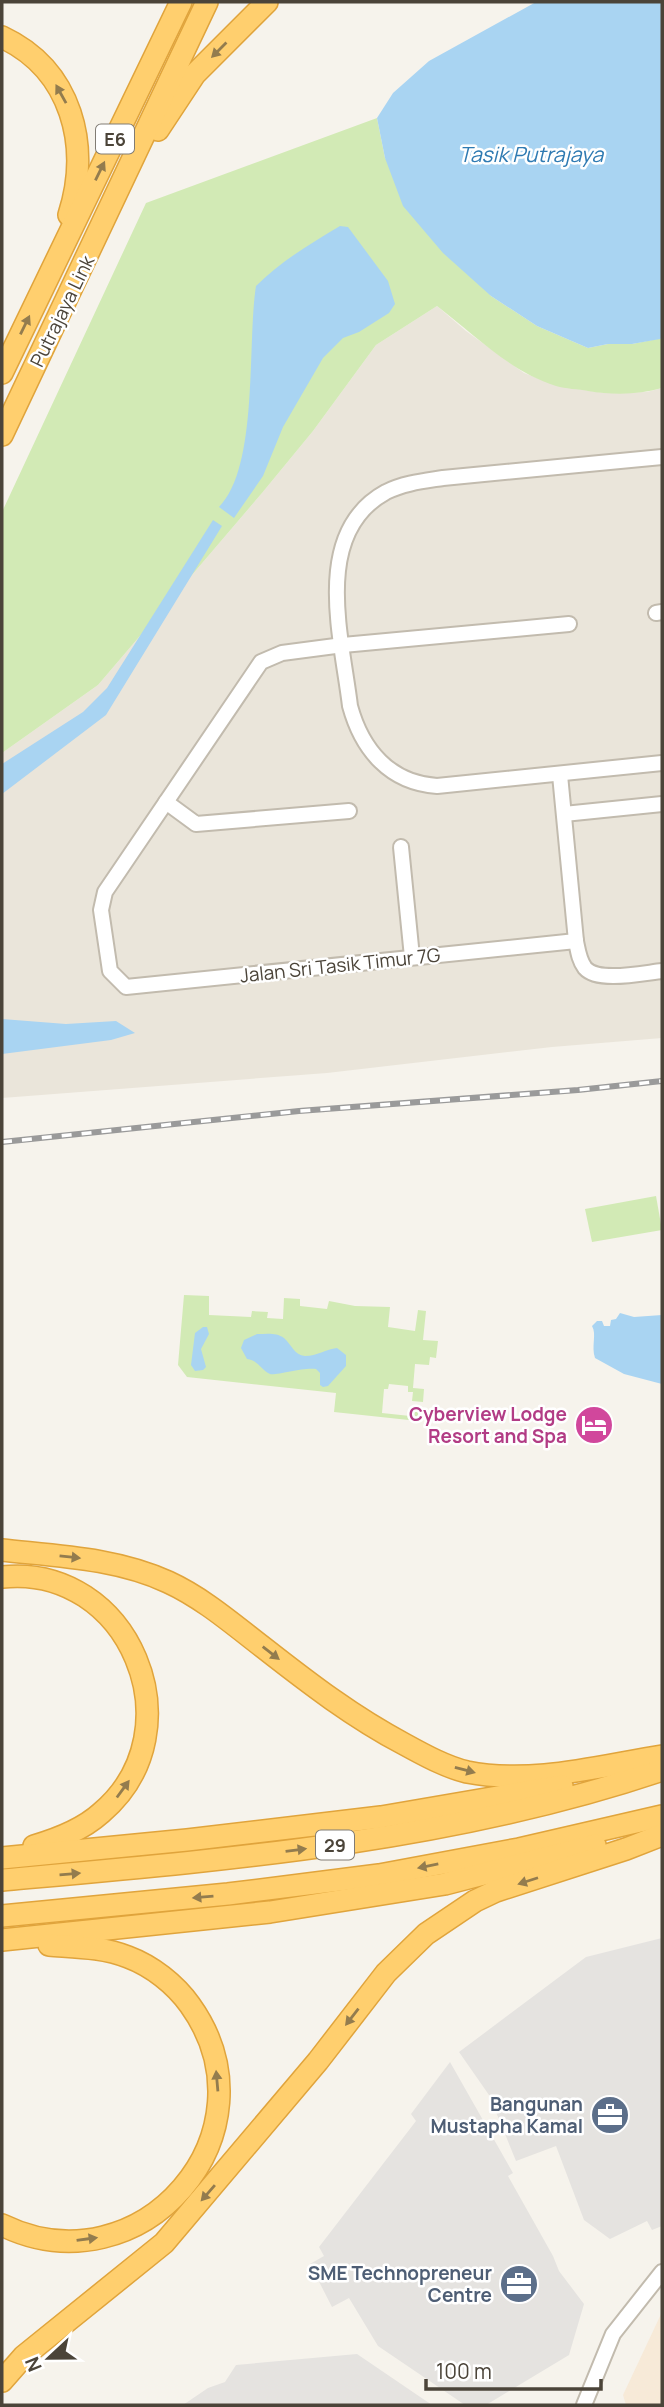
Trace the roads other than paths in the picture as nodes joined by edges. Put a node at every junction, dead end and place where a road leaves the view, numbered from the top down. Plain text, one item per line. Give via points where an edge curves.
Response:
1 (181, 2) edge
2 (207, 2) edge
3 (267, 2) edge
4 (2, 37) edge
5 (122, 186) junction
6 (49, 277) junction
7 (2, 373) edge
8 (2, 435) edge
9 (662, 457) edge
10 (569, 624) dead end
11 (342, 645) junction
12 (662, 763) edge
13 (560, 775) junction
14 (166, 802) junction
15 (662, 804) edge
16 (349, 811) dead end
17 (564, 814) junction
18 (401, 847) dead end
19 (576, 941) junction
20 (412, 957) junction
21 (662, 971) edge
22 (2, 1550) edge
23 (2, 1577) edge
24 (662, 1756) edge
25 (654, 1773) edge
26 (658, 1824) edge
27 (2, 1857) edge
28 (2, 1880) edge
29 (2, 1916) edge
30 (2, 1940) edge
31 (11, 2229) edge
32 (662, 2272) edge
33 (662, 2284) edge
34 (2, 2381) edge
35 (584, 2405) edge
36 (592, 2405) edge

6 -> 1 highway, E6
2 - 5 highway, E6
3 -> 5 highway via 195,74
6 -> 4 highway via 76,193 78,142 58,87 37,61
5 - 8 highway, Putrajaya Link / E6
7 -> 6 highway, Putrajaya Link / E6
9 - 11 street via 443,478 387,492 358,517 341,552 336,594
10 - 11 street
11 - 13 street via 354,720 374,757 398,775 438,786
11 - 14 street via 282,653 261,662
12 - 13 street
13 - 17 street
14 - 16 street via 196,824
14 - 20 street, Jalan Sri Tasik Timur 7G via 104,892 101,910 110,971 126,987
15 - 17 street
17 - 19 street
18 - 20 street
19 - 20 street, Jalan Sri Tasik Timur 7G
19 - 21 street via 586,970 598,977
22 -> 24 highway via 94,1560 170,1583 222,1615 364,1723 425,1756 465,1771 503,1777 538,1775
27 -> 23 highway via 59,1838 101,1814 139,1762 148,1718 148,1698 137,1658 111,1619 76,1591 55,1581
25 - 27 highway via 598,1778 381,1816
28 -> 25 highway, 29 via 371,1840 558,1801
26 -> 29 highway, 29 via 379,1875
26 - 30 highway via 586,1848 445,1884 270,1912
26 -> 34 highway via 626,1849 496,1891 426,1934 386,1973 164,2243 24,2357
31 -> 30 highway via 60,2242 106,2236 143,2223 178,2195 202,2162 219,2106 215,2060 206,2032 184,1997 158,1974 126,1956 106,1951
32 - 35 street via 613,2334
33 - 36 street via 618,2341

